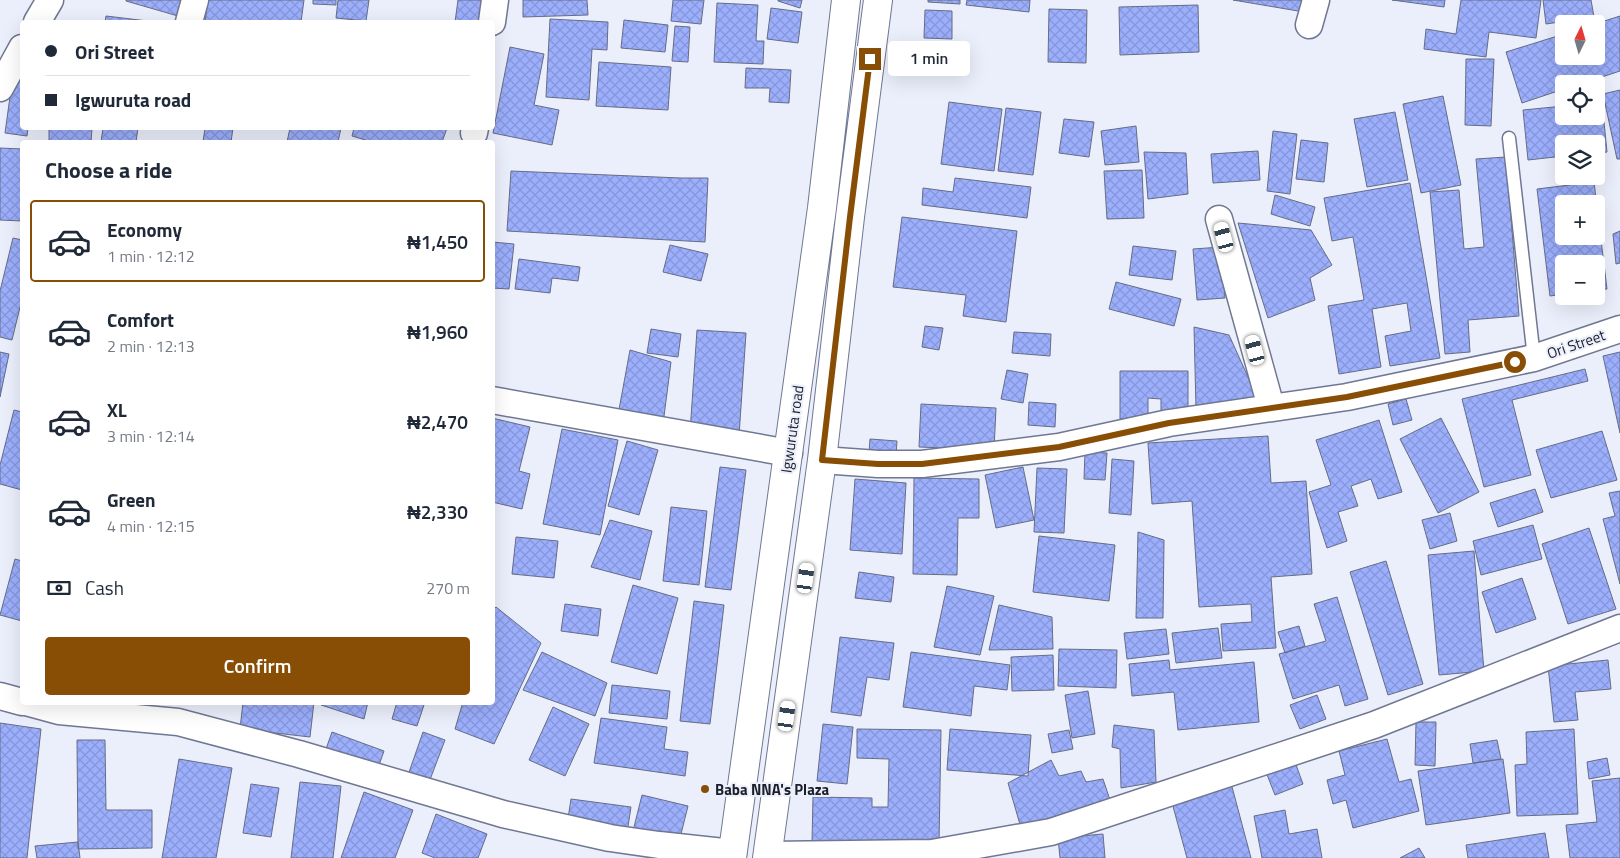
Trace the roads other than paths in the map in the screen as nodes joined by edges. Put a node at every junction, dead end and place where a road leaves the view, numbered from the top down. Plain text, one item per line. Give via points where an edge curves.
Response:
1 (50, 0) edge
2 (195, 0) edge
3 (495, 0) edge
4 (846, 0) edge
5 (878, 0) edge
6 (1316, 0) edge
7 (38, 20) edge
8 (190, 20) edge
9 (492, 20) edge
10 (1310, 25) dead end
11 (20, 52) edge
12 (0, 88) edge
13 (1509, 138) dead end
14 (1219, 218) dead end
15 (1620, 329) edge
16 (1534, 358) junction
17 (495, 401) edge
18 (1271, 407) junction
19 (789, 453) junction
20 (822, 460) junction
21 (1620, 628) edge
22 (0, 696) edge
23 (20, 701) edge
24 (36, 705) edge
25 (732, 856) edge
26 (768, 856) edge

1 - 7 street
2 - 8 street
3 - 9 street
4 - 19 main road, Igwuruta road
5 - 20 main road
6 - 10 street
11 - 12 street
13 - 16 lane
14 - 18 street
15 - 16 street, Ori Street
16 - 18 street, Ori Street via 1347,397
17 - 19 street
18 - 20 street, Ori Street via 1169,423 1059,447 922,464
19 - 25 main road, Igwuruta road
20 - 26 main road
21 - 26 street via 1374,726 1051,832 932,853
22 - 23 street
24 - 25 street via 59,711 178,722 503,814 610,838

